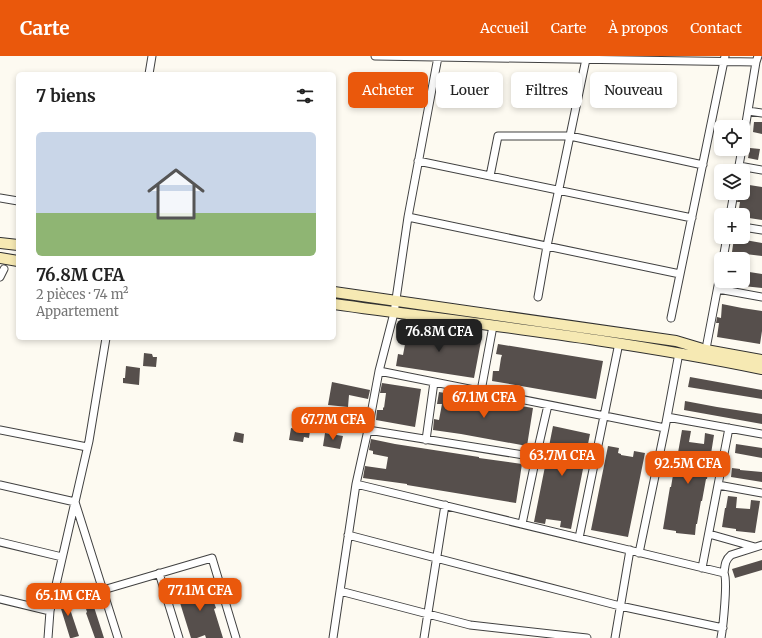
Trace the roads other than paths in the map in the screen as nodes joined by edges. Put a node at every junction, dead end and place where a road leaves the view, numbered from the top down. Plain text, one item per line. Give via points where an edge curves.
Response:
1 (152, 56) edge
2 (375, 56) edge
3 (438, 57) junction
4 (450, 57) edge
5 (586, 59) junction
6 (724, 59) edge
7 (757, 59) edge
8 (149, 72) edge
9 (748, 111) junction
10 (762, 113) edge
11 (746, 120) edge
12 (570, 136) junction
13 (418, 161) junction
14 (703, 165) junction
15 (750, 169) edge
16 (762, 170) edge
17 (490, 176) junction
18 (559, 190) junction
19 (0, 198) edge
20 (16, 201) edge
21 (408, 217) junction
22 (692, 218) junction
23 (750, 228) edge
24 (762, 230) edge
25 (0, 243) edge
26 (16, 245) edge
27 (547, 246) junction
28 (0, 258) edge
29 (16, 261) edge
30 (4, 269) dead end
31 (680, 274) junction
32 (0, 277) edge
33 (718, 289) joint
34 (336, 292) edge
35 (538, 297) dead end
36 (762, 297) edge
37 (396, 301) junction
38 (336, 304) edge
39 (394, 312) junction
40 (671, 318) dead end
41 (493, 326) junction
42 (106, 340) edge
43 (619, 343) junction
44 (679, 354) junction
45 (705, 354) junction
46 (762, 360) edge
47 (762, 370) edge
48 (379, 371) junction
49 (434, 382) junction
50 (482, 391) junction
51 (548, 405) junction
52 (604, 416) junction
53 (667, 417) junction
54 (665, 428) junction
55 (729, 428) junction
56 (0, 430) edge
57 (368, 430) junction
58 (762, 434) edge
59 (426, 440) junction
60 (87, 447) junction
61 (536, 457) junction
62 (356, 484) junction
63 (0, 485) edge
64 (718, 485) junction
65 (762, 493) edge
66 (75, 502) junction
67 (444, 505) junction
68 (522, 524) junction
69 (709, 534) junction
70 (348, 535) junction
71 (580, 538) junction
72 (0, 542) edge
73 (759, 546) edge
74 (630, 550) junction
75 (639, 553) junction
76 (62, 557) junction
77 (437, 558) junction
78 (702, 568) junction
79 (159, 573) junction
80 (724, 573) junction
81 (103, 590) junction
82 (340, 591) junction
83 (0, 599) edge
84 (620, 606) junction
85 (50, 611) junction
86 (428, 614) junction
87 (723, 628) junction
88 (48, 638) edge
89 (118, 638) edge
90 (179, 638) edge
91 (236, 638) edge
92 (332, 638) edge
93 (424, 638) edge
94 (588, 638) edge
95 (615, 638) edge
96 (721, 638) edge

1 - 8 street
2 - 3 street
3 - 4 street
3 - 13 street
4 - 5 street
5 - 6 street
5 - 12 street
6 - 7 street
6 - 14 street
7 - 9 street
9 - 10 street
9 - 11 street
12 - 14 street
12 - 17 street via 498,136
12 - 18 street
13 - 17 street
13 - 21 street
14 - 22 street
15 - 16 street
17 - 18 street
18 - 22 street
18 - 27 street
19 - 20 street
21 - 27 street
21 - 37 street
22 - 31 street
23 - 24 street
25 - 26 street
27 - 31 street
27 - 35 street
28 - 29 street
30 - 32 street
31 - 40 street
33 - 36 street
33 - 45 street
34 - 37 street
37 - 39 street
37 - 45 street via 676,341
38 - 39 street
39 - 41 street
39 - 48 street
41 - 43 street
41 - 50 street
42 - 60 street
43 - 44 street
43 - 52 street
44 - 45 street
44 - 53 street
45 - 46 street
45 - 47 street
48 - 49 street
48 - 57 street
49 - 50 street
49 - 59 street
50 - 51 street
51 - 52 street
51 - 61 street
52 - 54 street
52 - 71 street
53 - 54 street
53 - 55 street
54 - 75 street
55 - 58 street
55 - 64 street
56 - 60 street
57 - 59 street
57 - 62 street
59 - 61 street
60 - 66 street
61 - 68 street
62 - 67 street
62 - 70 street
63 - 66 street
64 - 65 street
64 - 69 street
66 - 76 street
66 - 81 street
67 - 68 street
67 - 77 street
68 - 71 street
69 - 73 street
69 - 78 street
70 - 77 street
70 - 82 street
71 - 74 street
72 - 76 street
73 - 80 street via 727,558
74 - 75 street
74 - 84 street
75 - 78 street
76 - 85 street
77 - 84 street
77 - 86 street
78 - 80 street
79 - 81 street
79 - 90 street
79 - 91 street via 212,558
80 - 87 street via 726,576
81 - 89 street
82 - 86 street
82 - 92 street
83 - 85 street
84 - 87 street
84 - 95 street
85 - 88 street
86 - 93 street
86 - 94 street via 470,625
87 - 96 street

